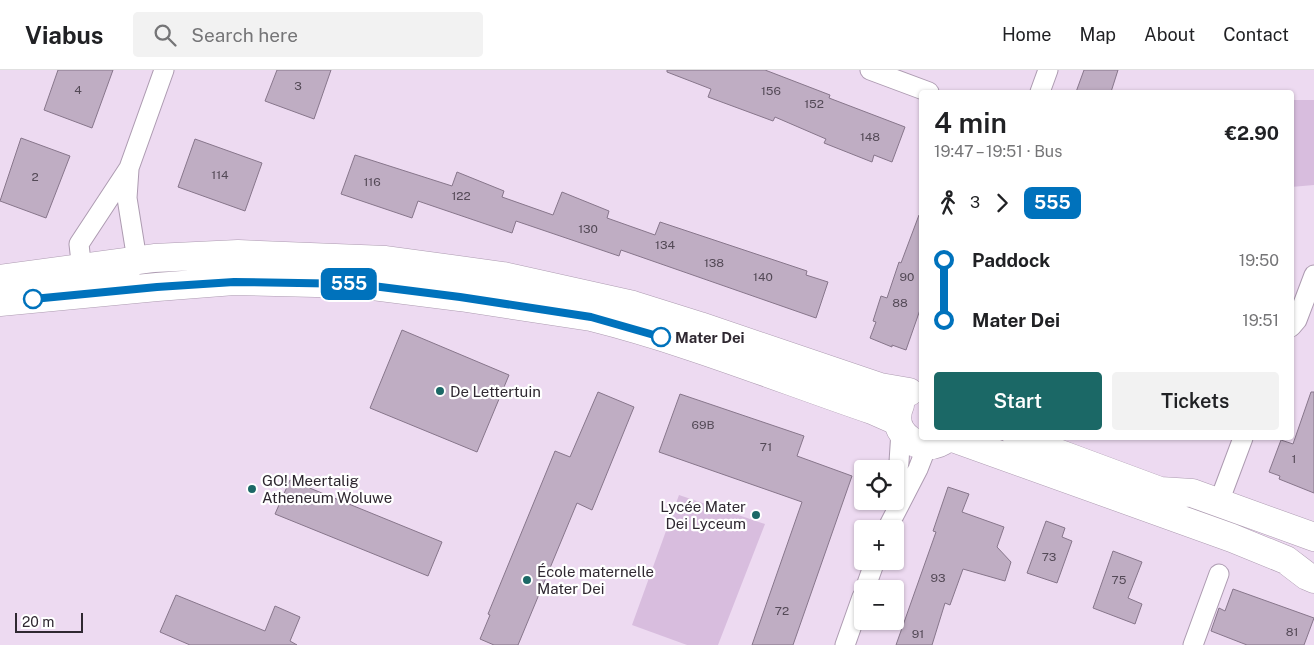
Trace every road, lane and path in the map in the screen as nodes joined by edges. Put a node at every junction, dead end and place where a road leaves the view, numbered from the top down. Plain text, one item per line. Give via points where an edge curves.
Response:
1 (164, 70) edge
2 (870, 70) edge
3 (1048, 70) edge
4 (924, 90) edge
5 (1041, 90) edge
6 (129, 168) junction
7 (137, 260) junction
8 (1314, 275) edge
9 (0, 279) edge
10 (83, 281) junction
11 (122, 290) junction
12 (0, 302) edge
13 (1294, 323) edge
14 (915, 390) edge
15 (899, 426) junction
16 (959, 440) edge
17 (1022, 440) edge
18 (1243, 440) edge
19 (937, 442) edge
20 (900, 460) edge
21 (1219, 502) junction
22 (891, 520) edge
23 (1314, 537) edge
24 (1219, 574) dead end
25 (1314, 579) edge
26 (854, 620) edge
27 (845, 645) edge
28 (1193, 645) edge

1 - 6 street
2 - 4 street
3 - 5 street
6 - 7 street via 127,198
6 - 10 street via 79,244
7 - 10 street
7 - 11 street
7 - 14 street via 238,254 386,260 503,276 633,305 880,387
8 - 13 street
9 - 10 street
10 - 11 street
10 - 12 street
11 - 15 street via 234,282 357,284 591,317 703,349 872,410
14 - 15 street via 902,400 897,410
15 - 19 street via 912,442
15 - 20 street
16 - 25 street via 1232,538 1286,560
17 - 21 street via 1160,491 1192,493
18 - 21 street
19 - 22 street via 918,469
21 - 23 street
24 - 28 street
26 - 27 street

